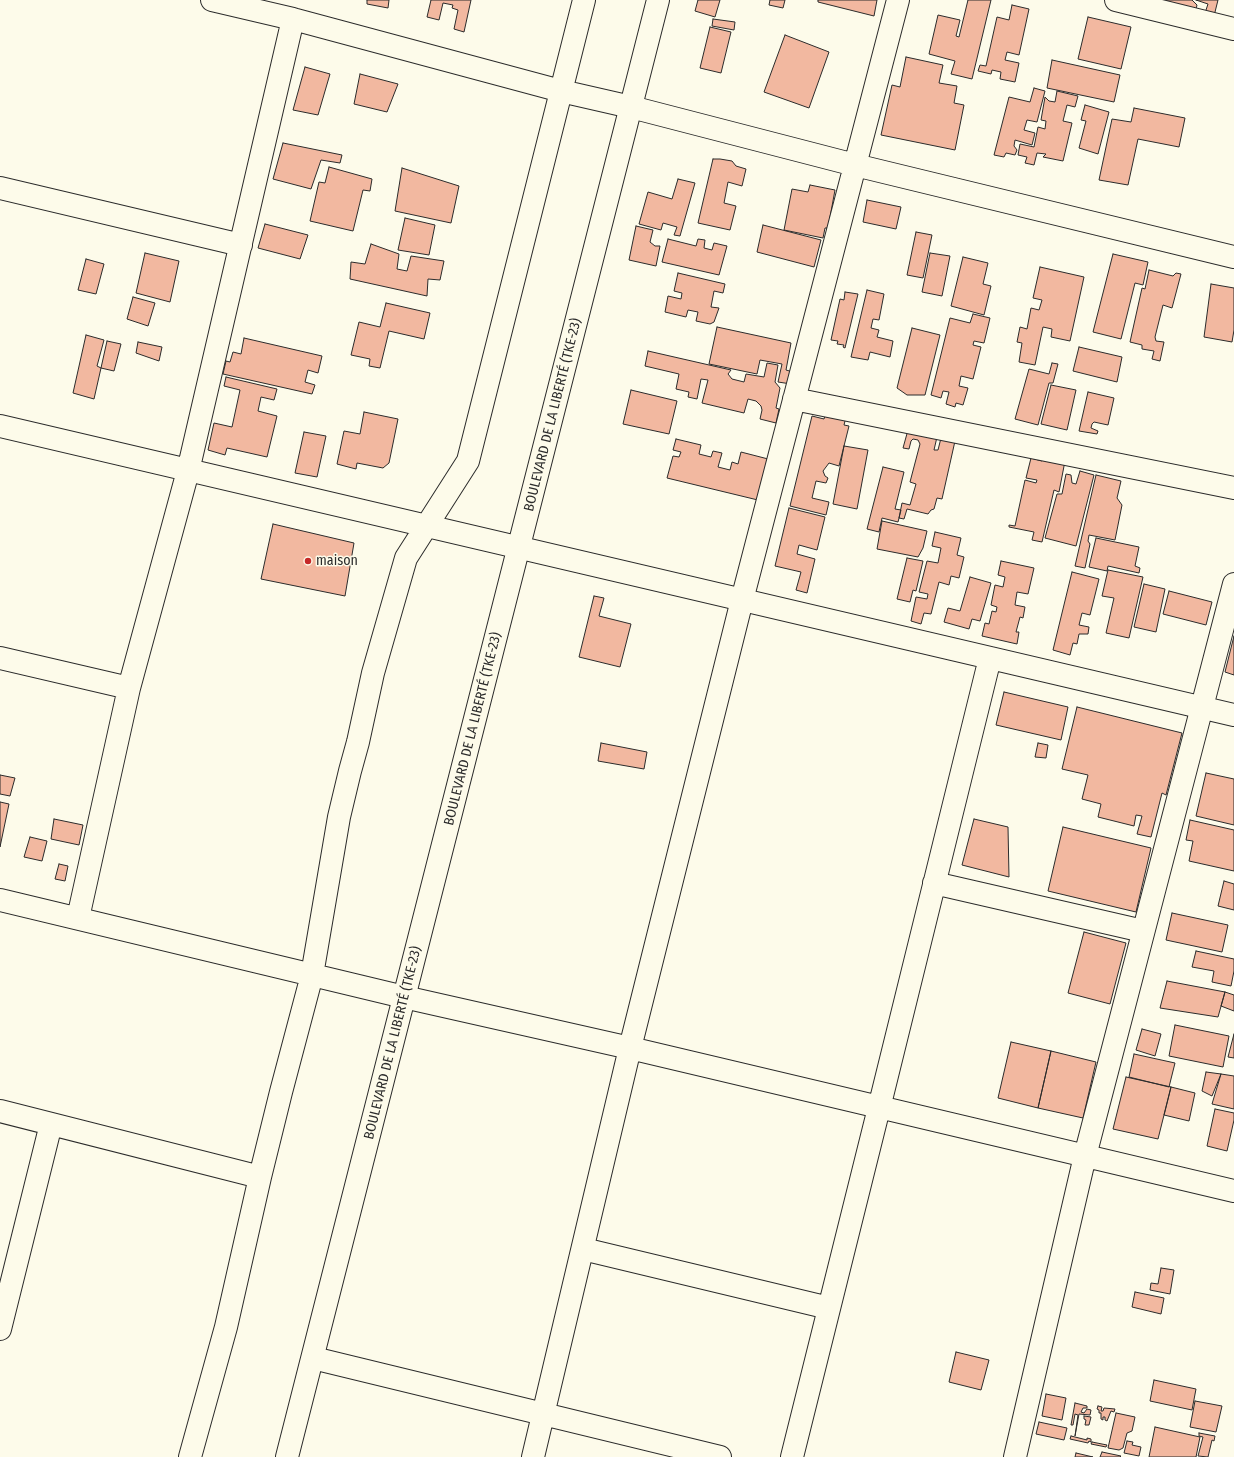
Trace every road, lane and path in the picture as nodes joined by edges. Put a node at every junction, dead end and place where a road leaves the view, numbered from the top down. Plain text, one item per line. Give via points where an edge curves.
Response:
1 (212, 0) edge
2 (584, 0) edge
3 (658, 0) edge
4 (898, 0) edge
5 (1116, 0) edge
6 (293, 19) junction
7 (1234, 29) edge
8 (561, 91) junction
9 (631, 107) junction
10 (856, 165) junction
11 (0, 188) edge
12 (241, 245) junction
13 (1234, 257) edge
14 (794, 400) junction
15 (0, 426) edge
16 (188, 471) junction
17 (1234, 488) edge
18 (427, 525) junction
19 (519, 547) junction
20 (1234, 584) edge
21 (742, 600) junction
22 (0, 658) edge
23 (990, 658) junction
24 (129, 688) junction
25 (1201, 708) junction
26 (1234, 716) edge
27 (934, 883) junction
28 (0, 900) edge
29 (78, 918) junction
30 (1143, 931) junction
31 (312, 975) junction
32 (404, 997) junction
33 (630, 1048) junction
34 (879, 1108) junction
35 (0, 1111) edge
36 (50, 1124) junction
37 (1085, 1156) junction
38 (260, 1177) junction
39 (1234, 1190) edge
40 (582, 1249) junction
41 (829, 1308) junction
42 (0, 1329) edge
43 (313, 1358) junction
44 (543, 1414) junction
45 (190, 1457) edge
46 (287, 1457) edge
47 (532, 1457) edge
48 (720, 1457) edge
49 (792, 1457) edge
50 (1015, 1457) edge

1 - 6 street
2 - 8 street
3 - 9 street, BOULEVARD DE LA LIBERTÉ (TKE-23)
4 - 10 street
5 - 7 street
6 - 8 street
6 - 12 street
8 - 9 street
8 - 18 street via 468,461
9 - 10 street
9 - 19 street, BOULEVARD DE LA LIBERTÉ (TKE-23)
10 - 13 street
10 - 14 street
11 - 12 street
12 - 16 street
14 - 17 street
14 - 21 street
15 - 16 street
16 - 18 street
16 - 24 street
18 - 19 street
18 - 31 street via 406,558 373,673 339,817
19 - 21 street
19 - 32 street, BOULEVARD DE LA LIBERTÉ (TKE-23)
20 - 25 street
21 - 23 street
21 - 33 street
22 - 24 street
23 - 25 street
23 - 27 street
24 - 29 street
25 - 26 street
25 - 30 street
27 - 30 street
27 - 34 street
28 - 29 street
29 - 31 street
30 - 37 street
31 - 32 street
31 - 38 street
32 - 33 street
32 - 43 street, BOULEVARD DE LA LIBERTÉ (TKE-23)
33 - 34 street
33 - 40 street
34 - 37 street
34 - 41 street
35 - 36 street
36 - 38 street
36 - 42 street
37 - 39 street
37 - 50 street
38 - 45 street via 226,1326
40 - 41 street
40 - 44 street
41 - 49 street
43 - 44 street
43 - 46 street, BOULEVARD DE LA LIBERTÉ (TKE-23)
44 - 47 street
44 - 48 street

